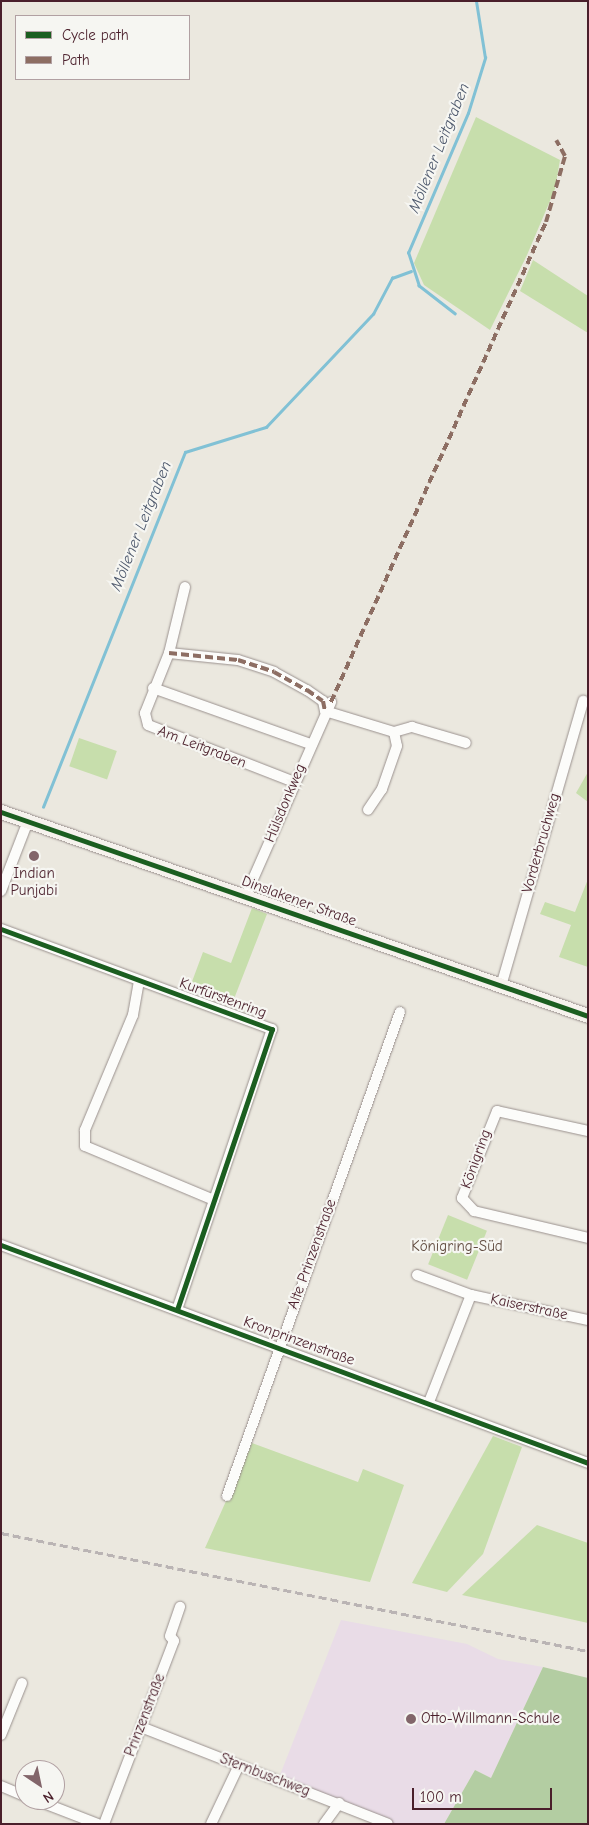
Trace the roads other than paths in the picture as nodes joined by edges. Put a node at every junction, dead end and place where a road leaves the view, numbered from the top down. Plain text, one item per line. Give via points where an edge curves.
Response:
1 (185, 587) dead end
2 (169, 653) junction
3 (154, 688) junction
4 (583, 701) dead end
5 (331, 702) dead end
6 (325, 711) junction
7 (394, 732) junction
8 (466, 743) dead end
9 (310, 744) junction
10 (294, 782) junction
11 (368, 810) dead end
12 (1, 812) edge
13 (28, 821) junction
14 (1, 892) edge
15 (246, 895) junction
16 (1, 929) edge
17 (139, 981) junction
18 (501, 986) junction
19 (400, 1012) dead end
20 (588, 1016) edge
21 (588, 1131) edge
22 (214, 1200) junction
23 (588, 1238) edge
24 (1, 1245) edge
25 (418, 1275) dead end
26 (471, 1295) junction
27 (176, 1309) junction
28 (588, 1320) edge
29 (279, 1346) junction
30 (429, 1402) junction
31 (588, 1463) edge
32 (227, 1496) dead end
33 (180, 1607) dead end
34 (22, 1683) dead end
35 (141, 1727) junction
36 (1, 1735) edge
37 (239, 1765) junction
38 (1, 1786) edge
39 (15, 1792) edge
40 (339, 1803) junction
41 (62, 1810) edge
42 (98, 1824) edge
43 (104, 1824) edge
44 (211, 1824) edge
45 (324, 1824) edge
46 (388, 1824) edge

1 - 2 street, Am Leitgraben
2 - 3 street, Am Leitgraben
2 - 6 street via 238,660 274,672 323,701
3 - 9 street
3 - 10 street, Am Leitgraben via 145,714 148,725 158,732
4 - 18 street, Vorderbruchweg
5 - 6 street, Hülsdonkweg
6 - 7 street
6 - 9 street, Hülsdonkweg
7 - 8 street via 412,727
7 - 11 street via 397,746 382,789
9 - 10 street, Hülsdonkweg
10 - 15 street, Hülsdonkweg
12 - 13 main road, Dinslakener Straße
13 - 14 street
13 - 15 main road, Dinslakener Straße
15 - 18 main road, Dinslakener Straße
16 - 17 street, Kurfürstenring
17 - 22 street via 133,1015 85,1130 85,1146
17 - 22 street, Kurfürstenring via 272,1029
18 - 20 main road, Dinslakener Straße
19 - 29 street, Alte Prinzenstraße
21 - 23 street, Königring via 497,1111 462,1198 474,1211
22 - 27 street, Kurfürstenring
24 - 27 street, Kronprinzenstraße
25 - 26 street, Kaiserstraße
26 - 28 street, Kaiserstraße
26 - 30 street, Kaiserstraße
27 - 29 street, Kronprinzenstraße
29 - 30 street, Kronprinzenstraße
29 - 32 street, Alte Prinzenstraße
30 - 31 street, Kronprinzenstraße
33 - 35 street, Prinzenstraße via 170,1636 174,1641
34 - 36 street
35 - 37 street, Sternbuschweg
35 - 43 street, Prinzenstraße
37 - 40 street, Sternbuschweg
37 - 44 street
38 - 39 street
40 - 45 street
40 - 46 street, Sternbuschweg
41 - 42 street

